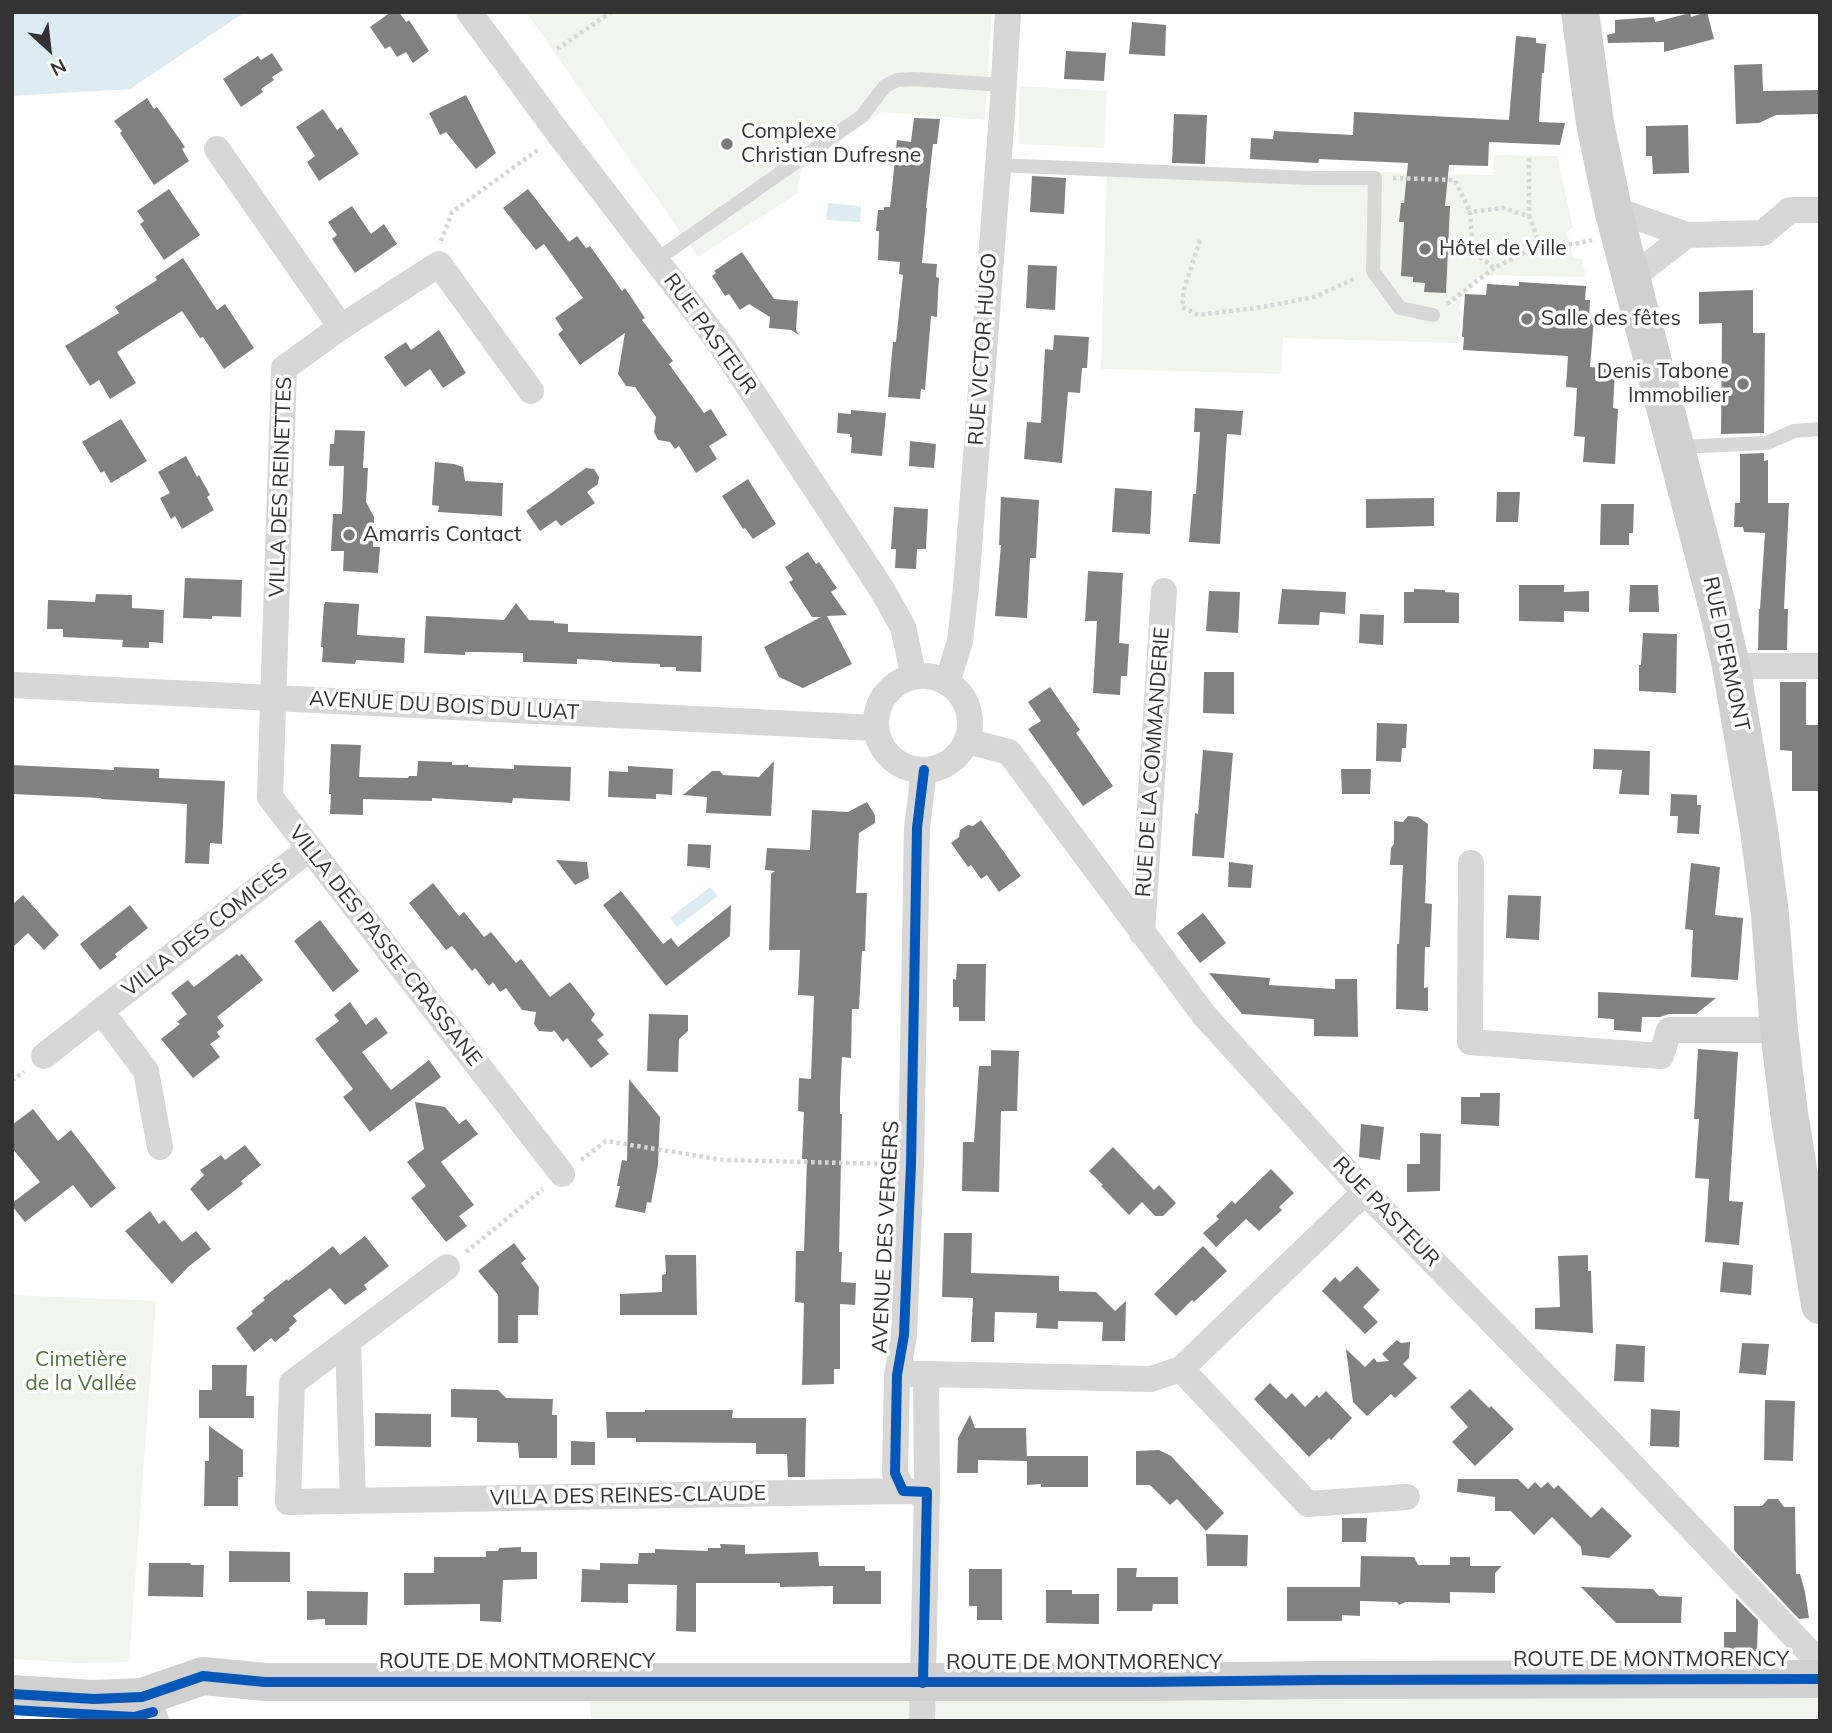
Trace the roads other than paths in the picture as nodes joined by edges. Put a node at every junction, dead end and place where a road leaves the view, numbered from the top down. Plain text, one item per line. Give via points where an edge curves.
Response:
1 (469, 12) edge
2 (1008, 12) edge
3 (1580, 12) edge
4 (1003, 85) junction
5 (217, 149) dead end
6 (997, 165) junction
7 (1820, 210) edge
8 (1616, 221) junction
9 (1687, 235) junction
10 (656, 260) junction
11 (1630, 279) junction
12 (1433, 314) road end
13 (341, 327) junction
14 (531, 391) dead end
15 (1820, 429) edge
16 (1676, 447) junction
17 (1164, 591) dead end
18 (1731, 666) junction
19 (1820, 666) edge
20 (914, 677) junction
21 (947, 683) junction
22 (12, 685) edge
23 (273, 697) junction
24 (876, 728) junction
25 (967, 741) junction
26 (924, 770) junction
27 (309, 849) junction
28 (1471, 863) dead end
29 (1142, 933) junction
30 (101, 1011) junction
31 (1779, 1030) junction
32 (44, 1056) dead end
33 (160, 1147) dead end
34 (573, 1166) road end
35 (1365, 1192) junction
36 (447, 1267) road end
37 (1820, 1305) edge
38 (348, 1341) junction
39 (1181, 1369) junction
40 (926, 1374) junction
41 (897, 1375) junction
42 (915, 1491) junction
43 (1407, 1497) dead end
44 (353, 1501) junction
45 (1820, 1678) edge
46 (12, 1680) edge
47 (923, 1683) junction
48 (26, 1688) edge
49 (131, 1702) edge
50 (12, 1710) edge
51 (922, 1721) edge

1 - 10 street, RUE PASTEUR
2 - 4 street, RUE VICTOR HUGO
3 - 8 street, RUE D'ERMONT via 1595,123
4 - 6 street, RUE VICTOR HUGO
4 - 10 lane via 914,79 885,86 862,116
5 - 13 street
6 - 12 lane via 1375,178 1373,271 1400,308
6 - 21 street, RUE VICTOR HUGO via 966,587 960,641
7 - 9 street via 1790,210 1763,233
8 - 9 street
8 - 11 street, RUE D'ERMONT
9 - 11 street
10 - 20 street, RUE PASTEUR via 722,346 881,588 902,627
11 - 16 street, RUE D'ERMONT
13 - 14 street, VILLA DES REINETTES via 439,264
13 - 23 street, VILLA DES REINETTES via 284,368
15 - 16 lane via 1794,430 1766,443
16 - 18 street, RUE D'ERMONT
17 - 29 street, RUE DE LA COMMANDERIE
18 - 19 street
18 - 31 street, RUE D'ERMONT via 1759,830
20 - 21 street
20 - 24 street via 890,690 882,701
21 - 25 street via 965,702 970,727
22 - 23 street, AVENUE DU BOIS DU LUAT
23 - 24 street, AVENUE DU BOIS DU LUAT
23 - 27 street, VILLA DES PASSE-CRASSANE via 270,797
24 - 26 street via 887,753 897,762
25 - 26 street via 950,762
25 - 29 street, RUE PASTEUR via 1009,752
26 - 41 street, AVENUE DES VERGERS via 917,828 904,1335
27 - 30 street, VILLA DES COMICES
27 - 34 street, VILLA DES PASSE-CRASSANE
28 - 31 street via 1470,1042 1661,1056 1669,1030
29 - 35 street, RUE PASTEUR via 1204,1015
30 - 32 street, VILLA DES COMICES
30 - 33 street, VILLA DES COMICES via 146,1071
31 - 37 street, RUE D'ERMONT
35 - 39 street
35 - 45 street, RUE PASTEUR via 1814,1657
36 - 38 street, VILLA DES REINES-CLAUDE
38 - 44 street
38 - 44 street, VILLA DES REINES-CLAUDE via 292,1383 288,1502
39 - 40 street via 1151,1379
39 - 43 street via 1308,1504
40 - 41 street, AVENUE DES VERGERS
40 - 42 street, AVENUE DES VERGERS
41 - 42 street, AVENUE DES VERGERS via 895,1473
42 - 44 street, VILLA DES REINES-CLAUDE
42 - 47 street, AVENUE DES VERGERS
45 - 47 street, ROUTE DE MONTMORENCY
46 - 48 lane
47 - 49 street, ROUTE DE MONTMORENCY via 265,1682
47 - 51 street, AVENUE DES VERGERS
48 - 49 street, ROUTE DE MONTMORENCY
49 - 50 street, ROUTE DE MONTMORENCY via 134,1717

